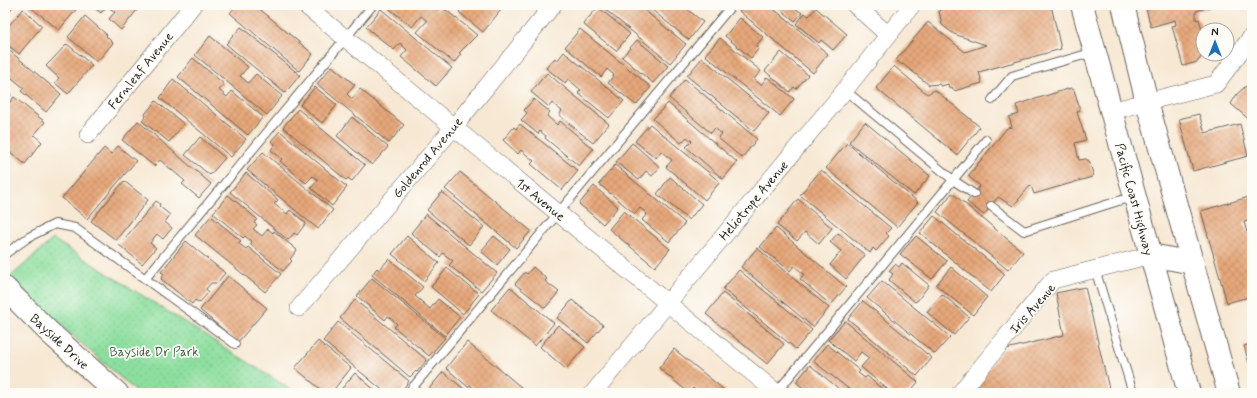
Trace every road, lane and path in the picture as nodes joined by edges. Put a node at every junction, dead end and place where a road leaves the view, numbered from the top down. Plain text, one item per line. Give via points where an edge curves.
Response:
1 (8, 5) edge
2 (193, 5) edge
3 (305, 5) edge
4 (373, 5) edge
5 (553, 5) edge
6 (732, 5) edge
7 (855, 5) edge
8 (912, 5) edge
9 (1082, 5) edge
10 (1123, 5) edge
11 (5, 9) edge
12 (888, 34) junction
13 (1252, 36) edge
14 (345, 39) junction
15 (1095, 52) junction
16 (845, 90) junction
17 (992, 100) dead end
18 (1148, 102) junction
19 (1111, 111) junction
20 (453, 128) junction
21 (88, 135) dead end
22 (986, 140) dead end
23 (953, 180) junction
24 (974, 194) dead end
25 (1134, 195) junction
26 (991, 206) dead end
27 (558, 213) junction
28 (5, 254) edge
29 (1151, 254) junction
30 (1193, 263) junction
31 (1095, 269) junction
32 (145, 279) junction
33 (5, 288) edge
34 (667, 304) junction
35 (299, 308) dead end
36 (235, 344) dead end
37 (117, 393) edge
38 (408, 393) edge
39 (593, 393) edge
40 (776, 393) edge
41 (960, 393) edge
42 (1133, 393) edge
43 (1189, 393) edge
44 (1229, 393) edge

1 - 11 lane
2 - 21 street, Fernleaf Avenue
3 - 14 street, 1st Avenue
4 - 14 lane
5 - 20 street, Goldenrod Avenue
6 - 27 lane
7 - 12 street
8 - 12 street, Heliotrope Avenue
9 - 15 main road, Pacific Coast Highway
10 - 18 main road
12 - 16 street, Heliotrope Avenue
13 - 18 street via 1216,84
14 - 20 street, 1st Avenue
14 - 32 lane
15 - 17 lane via 1012,76
15 - 19 main road, Pacific Coast Highway
16 - 23 lane
16 - 34 street, Heliotrope Avenue
18 - 19 street
18 - 30 main road
19 - 25 main road, Pacific Coast Highway
20 - 27 street, 1st Avenue
20 - 35 street, Goldenrod Avenue
22 - 23 lane
23 - 24 lane
23 - 40 lane
25 - 26 lane via 1024,231
25 - 29 main road, Pacific Coast Highway
27 - 34 street, 1st Avenue
27 - 38 lane
28 - 32 lane via 29,237 55,224 61,225 75,228
29 - 30 main road
29 - 31 street, Iris Avenue
29 - 43 main road, Pacific Coast Highway
30 - 44 main road
31 - 41 street, Iris Avenue via 1053,280
31 - 42 lane
32 - 36 lane
33 - 37 main road, Bayside Drive via 49,332
34 - 39 street, Heliotrope Avenue
34 - 40 street, 1st Avenue

